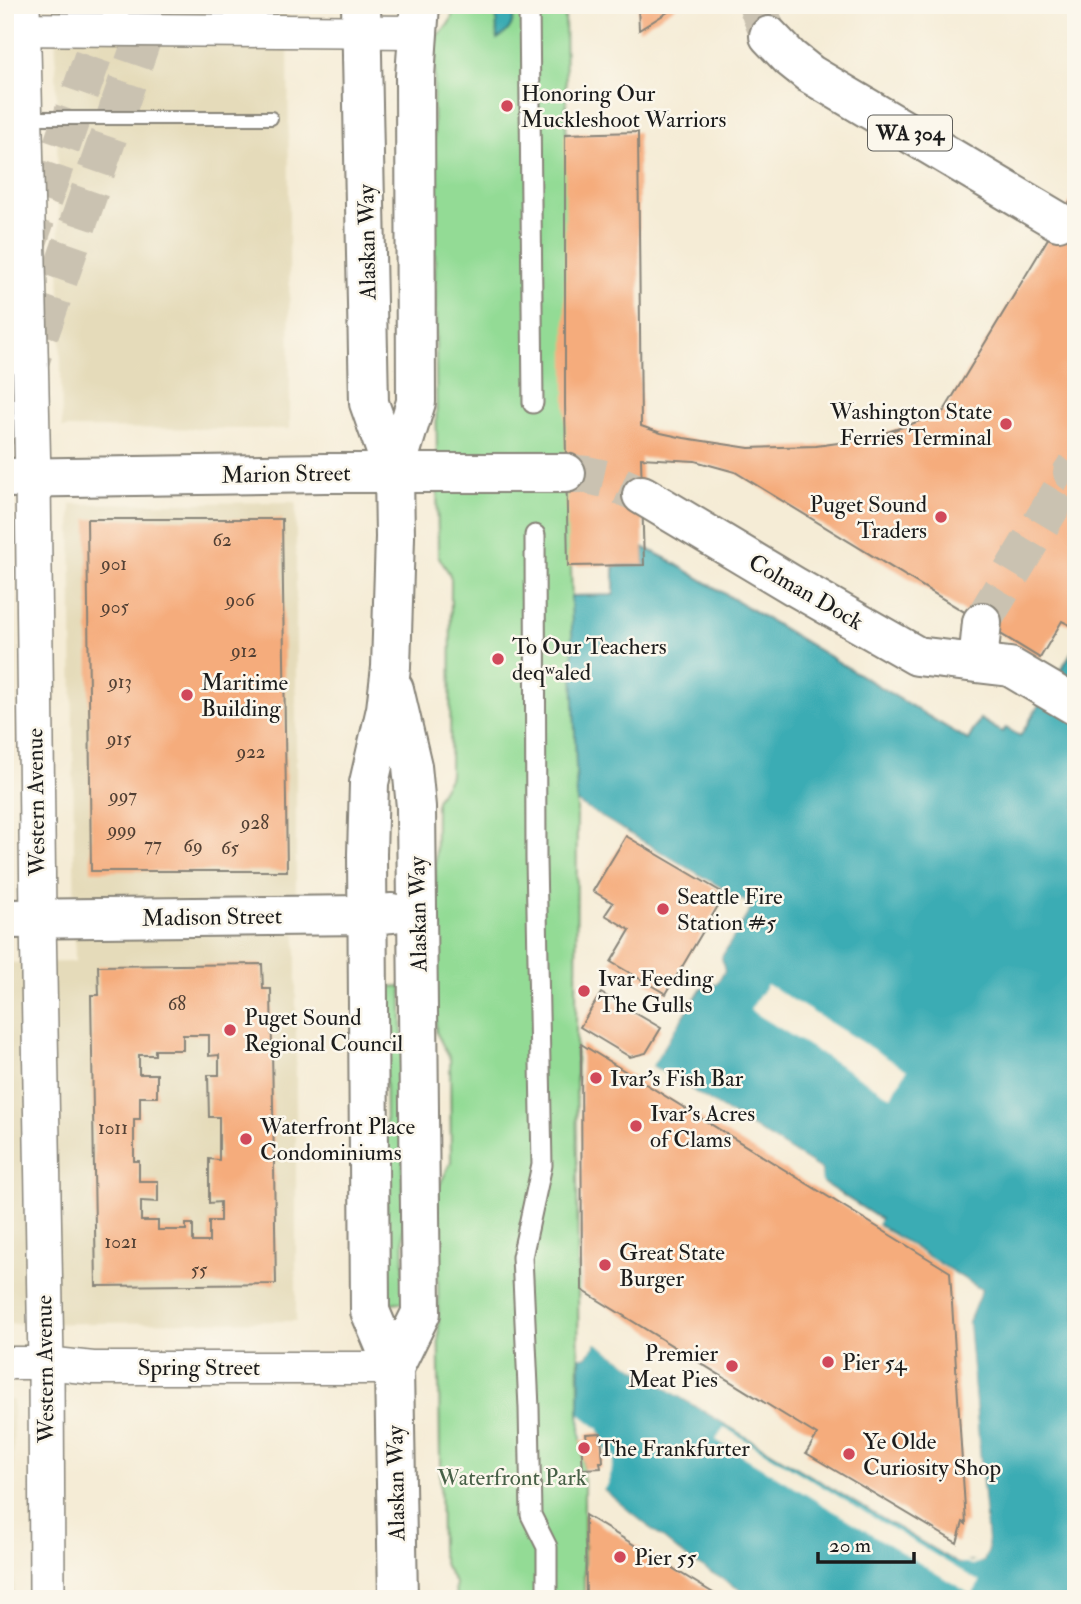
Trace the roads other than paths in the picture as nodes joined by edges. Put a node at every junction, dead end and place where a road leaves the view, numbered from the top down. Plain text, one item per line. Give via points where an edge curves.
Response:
1 (529, 5) edge
2 (362, 19) edge
3 (419, 19) edge
4 (16, 21) edge
5 (769, 36) tunnel mouth
6 (24, 118) junction
7 (271, 118) dead end
8 (1058, 221) dead end
9 (533, 403) dead end
10 (566, 473) tunnel mouth
11 (394, 474) junction
12 (19, 478) edge
13 (642, 495) tunnel mouth
14 (535, 535) dead end
15 (982, 622) tunnel mouth
16 (978, 663) junction
17 (391, 667) junction
18 (1076, 706) edge
19 (418, 910) junction
20 (368, 915) junction
21 (21, 918) edge
22 (5, 1363) edge
23 (46, 1363) junction
24 (394, 1368) junction
25 (47, 1599) edge
26 (398, 1599) edge
27 (547, 1599) edge

1 - 9 street
2 - 3 street
2 - 4 street
2 - 11 main road, Alaskan Way via 369,403
3 - 11 main road, Alaskan Way via 415,76 416,402
4 - 6 main road, Western Avenue
5 - 8 main road, WA 304 via 810,74
6 - 7 lane
6 - 12 main road, Western Avenue
10 - 11 main road, Marion Street
11 - 12 main road, Marion Street
11 - 17 main road, Alaskan Way
12 - 21 main road, Western Avenue
13 - 16 main road, Colman Dock via 917,656
14 - 27 street via 542,1165 522,1256 531,1515 547,1547
15 - 16 main road
16 - 18 main road, Colman Dock via 1010,667
17 - 19 main road, Alaskan Way via 415,786
17 - 20 main road, Alaskan Way via 369,783
19 - 20 main road, Madison Street
19 - 24 main road, Alaskan Way via 421,1313
20 - 21 main road, Madison Street
20 - 24 main road, Alaskan Way via 370,1311
21 - 23 main road, Western Avenue
22 - 23 street, Spring Street
23 - 24 street, Spring Street via 93,1368
23 - 25 main road, Western Avenue
24 - 26 main road, Alaskan Way

